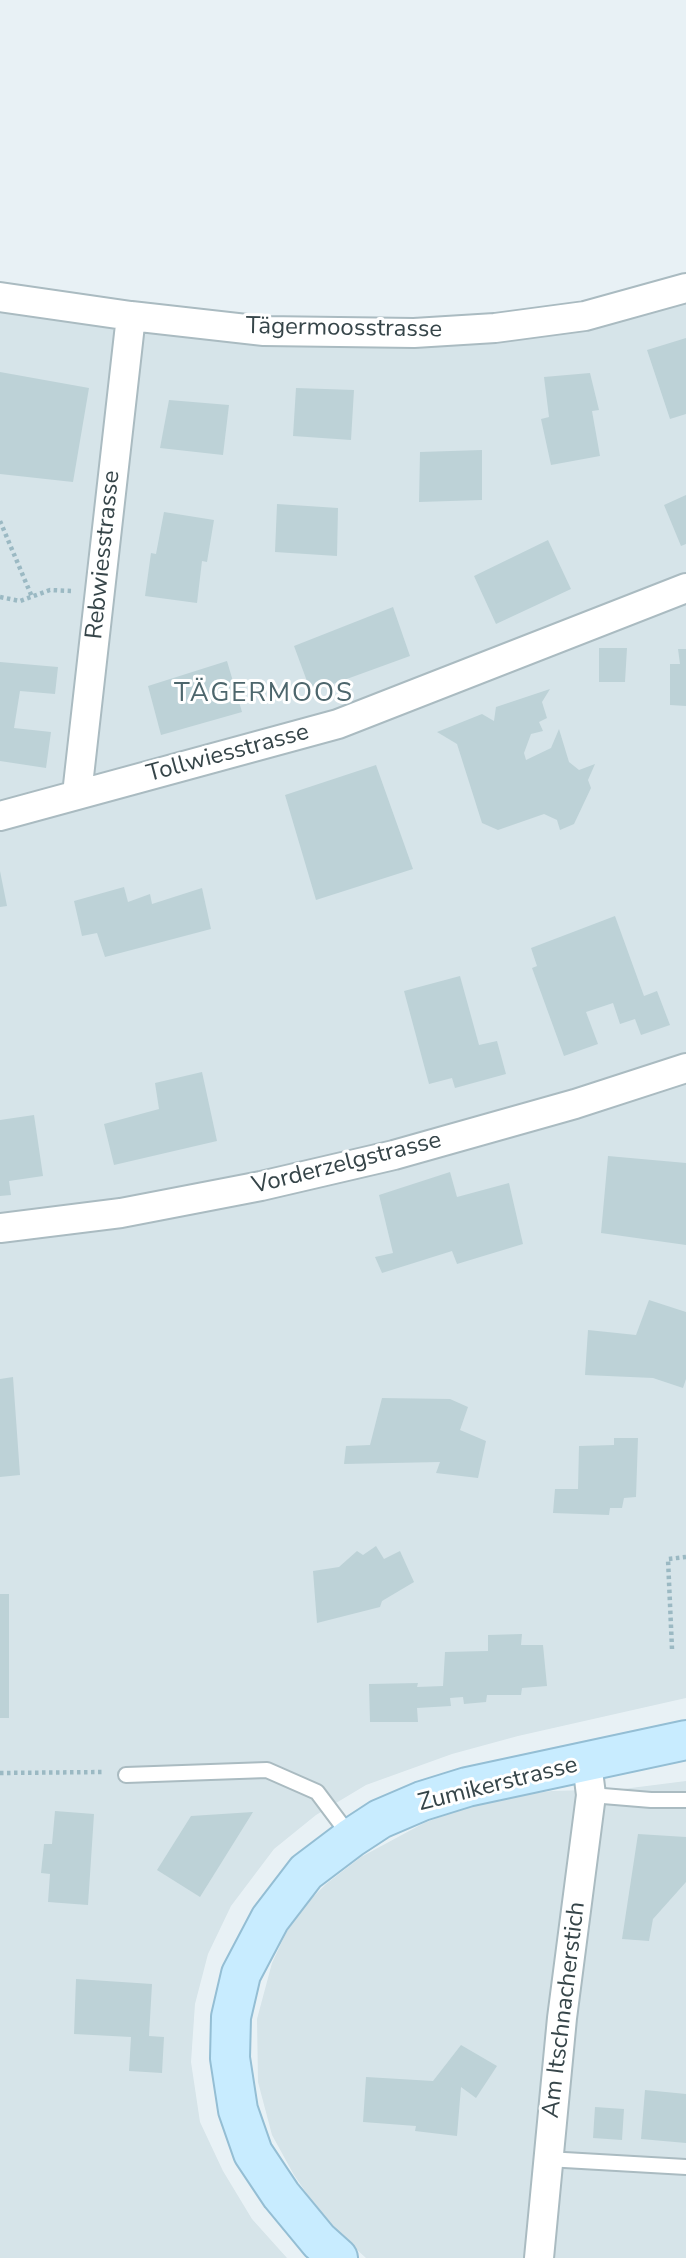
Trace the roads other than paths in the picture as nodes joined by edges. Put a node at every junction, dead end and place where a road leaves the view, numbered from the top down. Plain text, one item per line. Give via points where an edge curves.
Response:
1 (686, 288) edge
2 (0, 298) edge
3 (131, 316) junction
4 (686, 588) edge
5 (77, 794) junction
6 (0, 816) edge
7 (686, 1068) edge
8 (0, 1228) edge
9 (686, 1740) edge
10 (126, 1775) road end
11 (589, 1779) junction
12 (686, 1800) edge
13 (351, 1838) junction
14 (547, 2159) junction
15 (686, 2166) edge
16 (338, 2258) edge
17 (539, 2258) edge

1 - 3 street, Tägermoosstrasse via 585,316 427,332 264,331
2 - 3 street, Tägermoosstrasse
3 - 5 street, Rebwiesstrasse
4 - 5 street, Tollwiesstrasse via 338,724
5 - 6 street, Tollwiesstrasse
7 - 8 street, Vorderzelgstrasse via 394,1155 121,1213
9 - 11 main road, Zumikerstrasse
10 - 13 lane via 267,1770 317,1791
11 - 12 lane via 651,1800
11 - 13 main road, Zumikerstrasse via 467,1787 380,1819
11 - 14 street, Am Itschnacherstich
13 - 16 main road, Zumikerstrasse via 306,1872 270,1919 241,1974 231,2017 230,2059 236,2097 253,2153 288,2204
14 - 15 lane
14 - 17 street, Am Itschnacherstich

